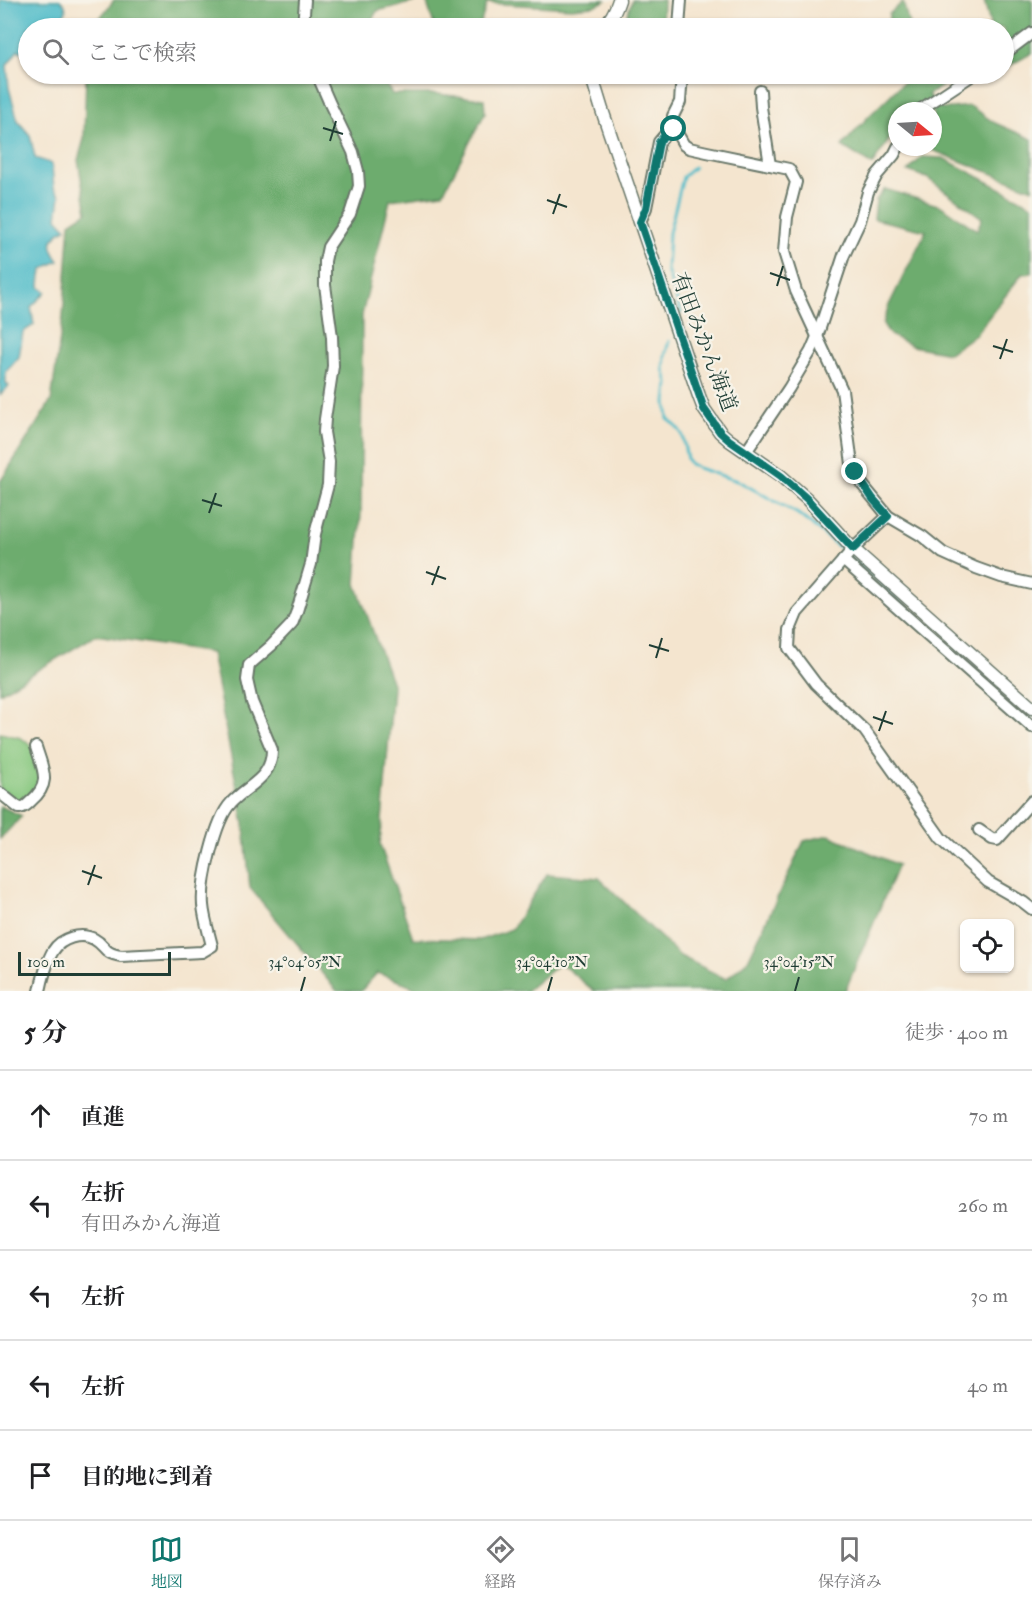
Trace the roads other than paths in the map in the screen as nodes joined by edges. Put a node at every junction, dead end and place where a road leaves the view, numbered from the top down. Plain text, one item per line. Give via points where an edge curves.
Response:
1 (305, 0) edge
2 (619, 0) edge
3 (681, 0) edge
4 (304, 18) edge
5 (612, 18) edge
6 (679, 18) edge
7 (1032, 33) edge
8 (1014, 46) edge
9 (322, 84) edge
10 (594, 84) edge
11 (681, 84) edge
12 (959, 84) edge
13 (760, 91) dead end
14 (932, 102) edge
15 (674, 129) junction
16 (893, 156) edge
17 (770, 165) junction
18 (640, 222) junction
19 (817, 337) junction
20 (746, 452) junction
21 (888, 516) junction
22 (853, 549) junction
23 (843, 560) junction
24 (1032, 584) edge
25 (1032, 708) edge
26 (1032, 727) edge
27 (36, 747) dead end
28 (0, 793) edge
29 (1032, 801) edge
30 (980, 830) dead end
31 (1032, 909) edge
32 (40, 991) edge

1 - 4 street
2 - 5 street
3 - 6 street
7 - 8 street
9 - 32 street via 353,152 359,186 350,214 328,247 325,261 333,366 324,432 328,485 310,564 292,624 249,665 247,680 252,702 272,756 264,776 230,804 218,828 205,870 203,905 212,946 202,952 121,956 111,954 94,939 75,936 52,951
10 - 18 street, 有田みかん海道
11 - 15 street via 680,102 673,116
12 - 14 street
13 - 17 street
15 - 17 street via 689,148
15 - 18 street via 659,142
16 - 19 street via 868,192
17 - 19 street via 789,169 796,182 784,252
18 - 20 street, 有田みかん海道 via 704,409 720,432
19 - 20 street via 805,363
19 - 21 street via 842,390 852,464 861,483
20 - 22 street, 有田みかん海道 via 807,499
21 - 22 street
21 - 24 street via 950,556 1001,577
22 - 23 street
22 - 25 street, 有田みかん海道
23 - 26 street
23 - 31 street via 797,613 790,630 789,648 816,684 866,732 941,838 988,882
27 - 28 street via 44,776 42,791 19,808
29 - 30 street via 997,840

